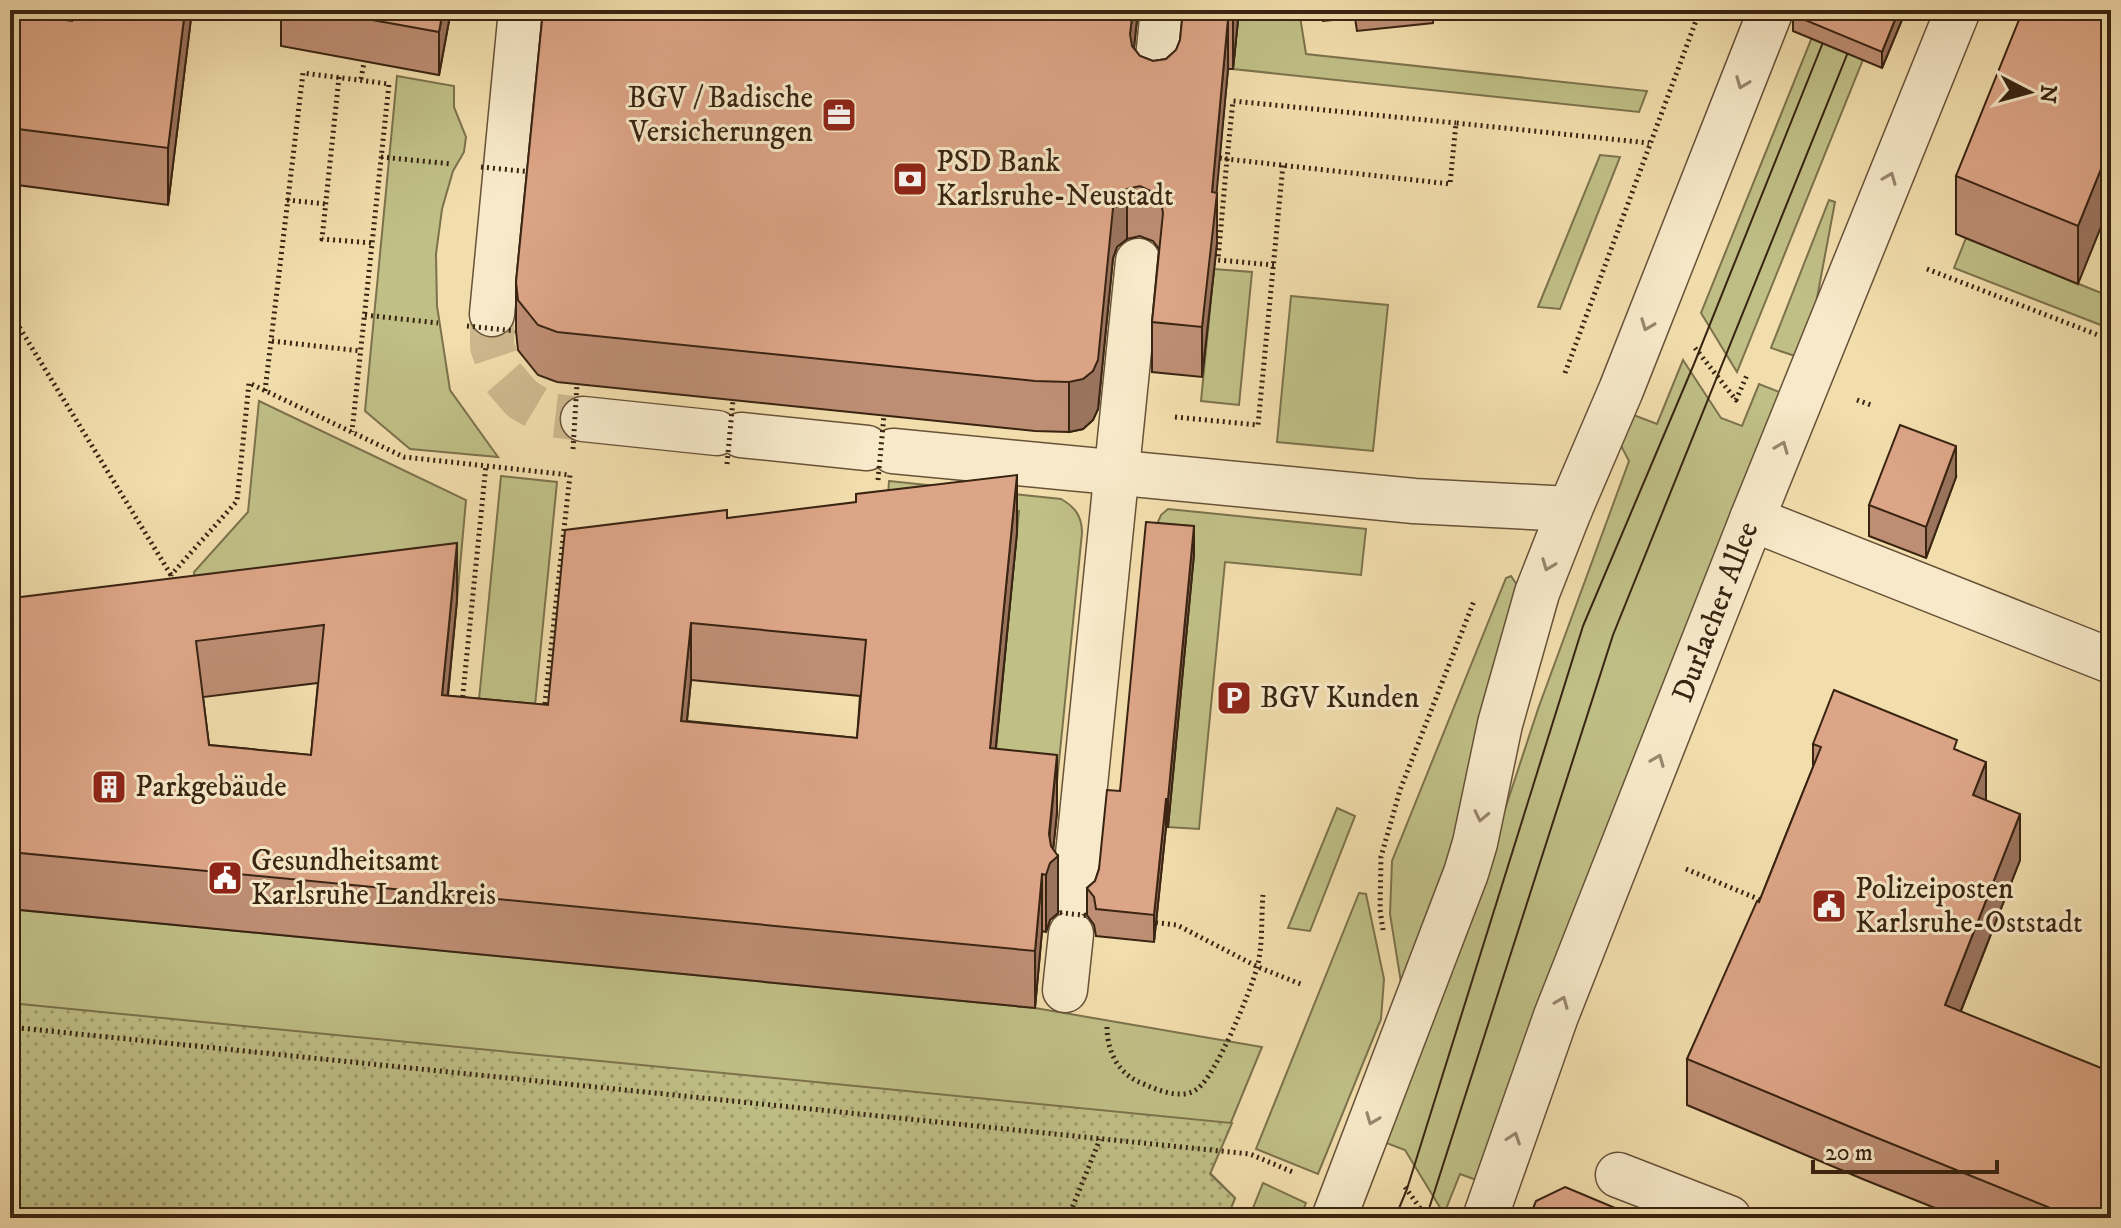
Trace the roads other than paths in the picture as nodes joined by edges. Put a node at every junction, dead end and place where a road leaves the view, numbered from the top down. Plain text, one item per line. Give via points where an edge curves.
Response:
1 (1163, 10) edge
2 (1771, 10) edge
3 (1958, 10) edge
4 (522, 12) edge
5 (1155, 86) edge
6 (1138, 261) dead end
7 (492, 324) tunnel mouth
8 (578, 417) tunnel mouth
9 (1116, 473) junction
10 (1570, 509) junction
11 (1752, 519) junction
12 (2111, 661) edge
13 (1065, 990) dead end
14 (1618, 1175) dead end
15 (1334, 1218) edge
16 (1485, 1218) edge
17 (1729, 1218) edge

1 - 5 street
2 -> 10 street
11 -> 3 street, Durlacher Allee
4 - 7 street
6 - 9 street
8 - 9 street
9 - 10 street via 1414,501
9 - 13 street
10 -> 15 street via 1515,668 1466,873
11 - 12 street
16 -> 11 street, Durlacher Allee via 1556,1016
14 - 17 street

